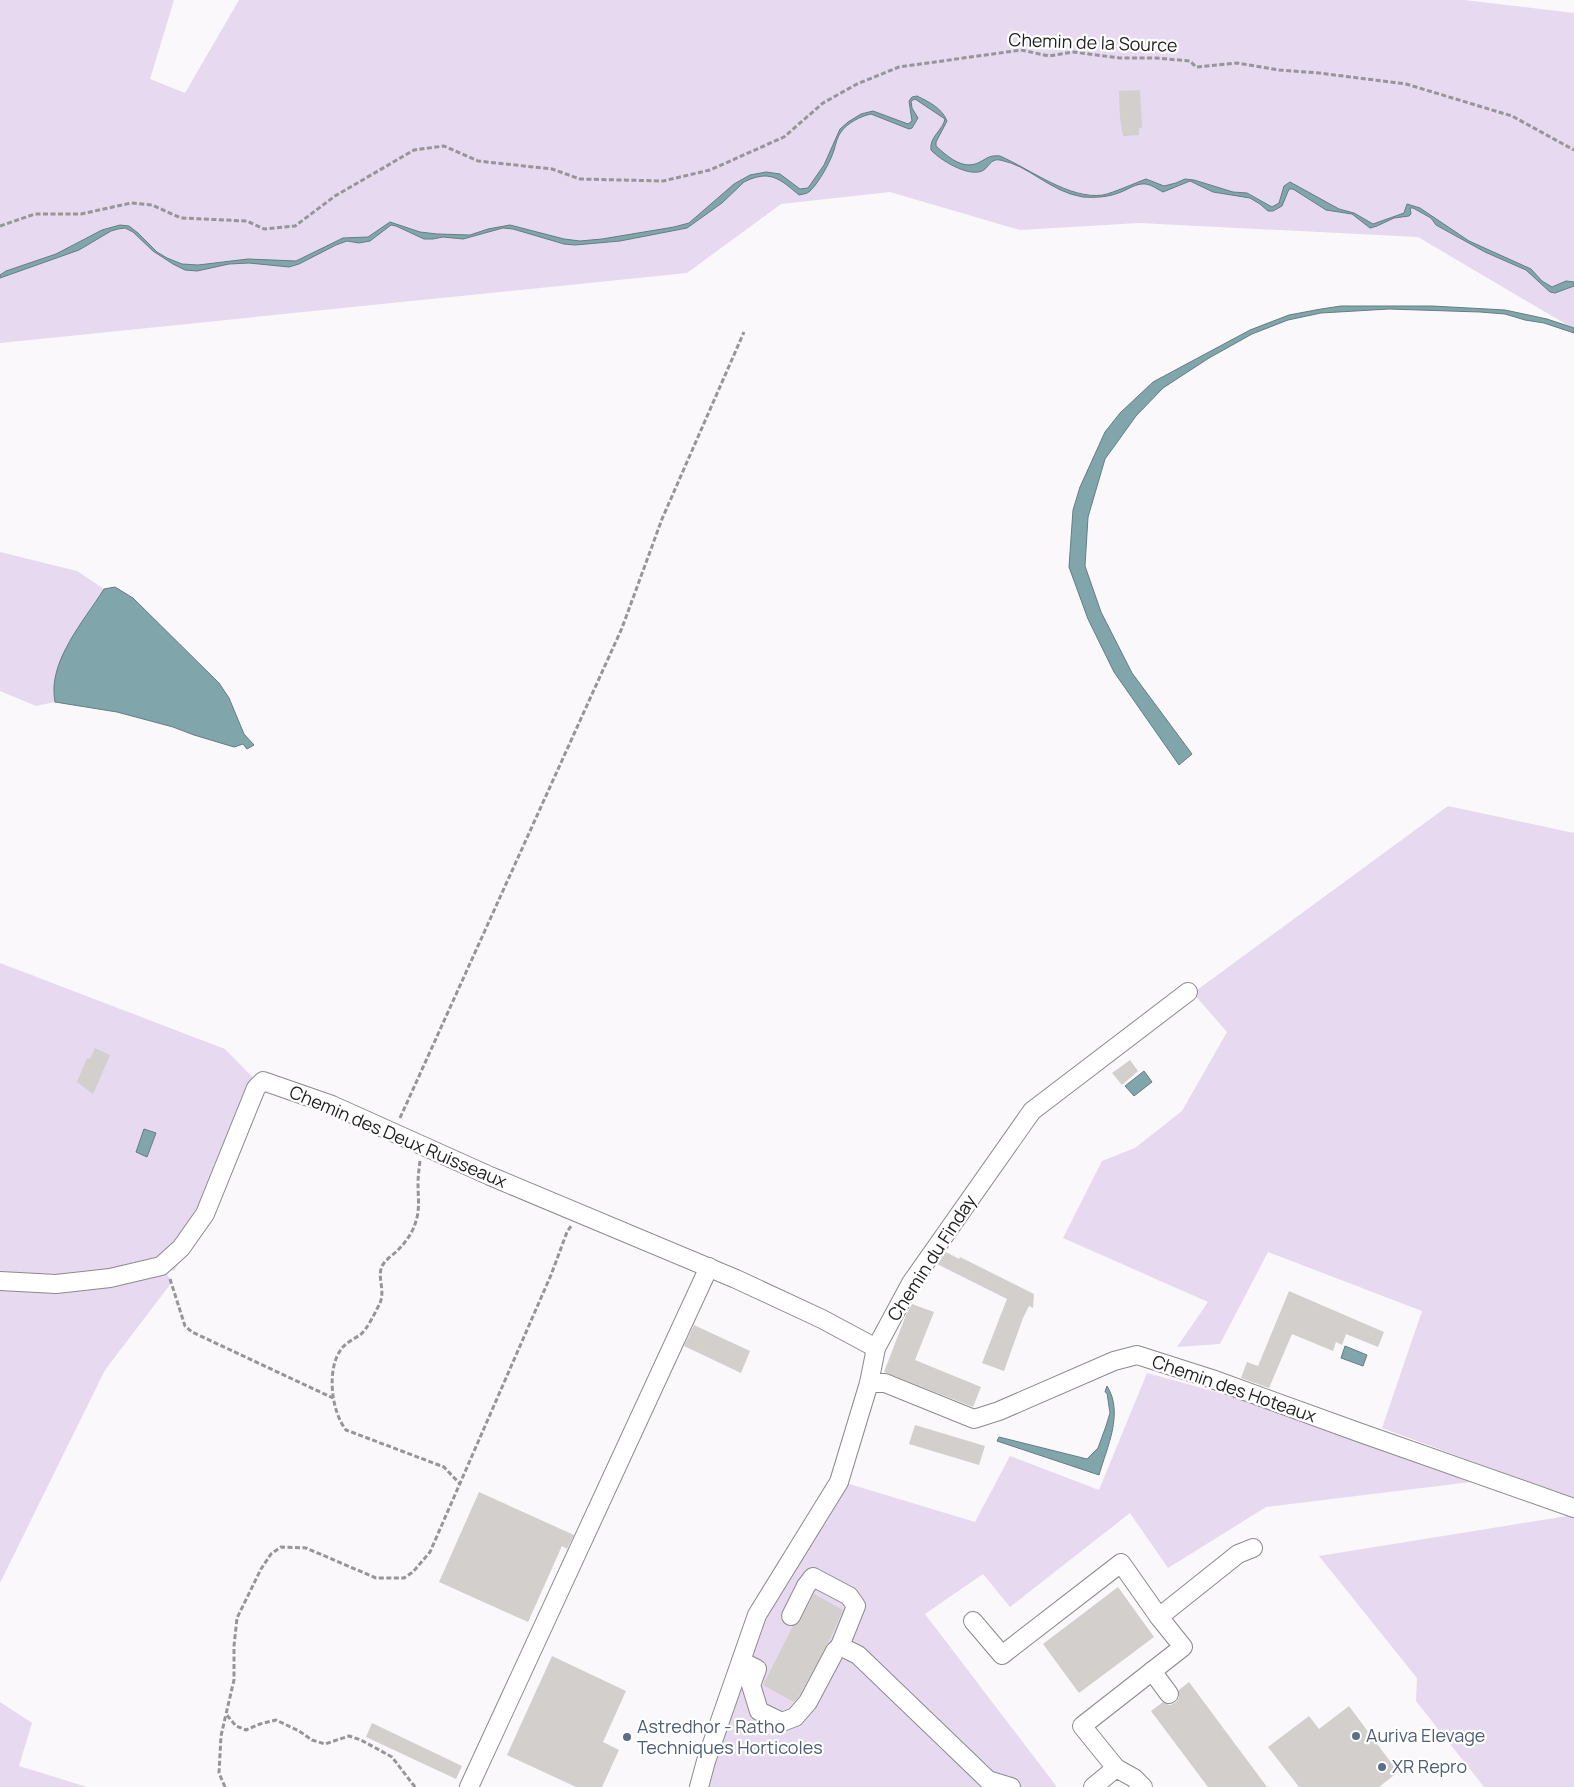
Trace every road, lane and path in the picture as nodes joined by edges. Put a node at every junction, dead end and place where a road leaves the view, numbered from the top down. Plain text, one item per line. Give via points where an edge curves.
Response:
1 (1574, 150) edge
2 (0, 226) edge
3 (744, 332) dead end
4 (1188, 992) dead end
5 (404, 1138) junction
6 (425, 1148) junction
7 (581, 1214) junction
8 (161, 1266) junction
9 (709, 1267) junction
10 (0, 1282) edge
11 (876, 1348) junction
12 (868, 1383) junction
13 (333, 1398) junction
14 (460, 1484) junction
15 (1574, 1508) edge
16 (1253, 1548) dead end
17 (791, 1616) dead end
18 (1159, 1617) junction
19 (973, 1621) dead end
20 (840, 1646) junction
21 (741, 1661) junction
22 (1152, 1672) junction
23 (1169, 1694) dead end
24 (226, 1714) junction
25 (1116, 1768) junction
26 (225, 1787) edge
27 (415, 1787) edge
28 (469, 1787) edge
29 (699, 1787) edge
30 (1011, 1787) edge
31 (1093, 1787) edge
32 (1143, 1787) edge

1 - 2 path, Chemin de la Source via 1512,116 1406,84 1237,63 1196,67 1190,61 1073,52 1049,56 1022,50 899,67 822,103 784,137 710,170 663,181 580,179 552,169 478,162 444,146 414,150 335,196 295,226 264,229 247,221 181,218 152,205 131,203 81,214 35,214
3 - 5 path via 662,519 622,628 399,1120
4 - 11 street, Chemin du Finday via 1032,1111 911,1283
5 - 6 street, Chemin des Deux Ruisseaux
5 - 8 street, Chemin des Deux Ruisseaux via 332,1105 263,1081 256,1088 205,1214 181,1248
6 - 7 street, Chemin des Deux Ruisseaux
6 - 13 path via 420,1161 417,1221 407,1240 380,1270 383,1290 376,1311 362,1334 341,1349 333,1369
7 - 9 street, Chemin des Deux Ruisseaux
7 - 14 path via 567,1232
8 - 10 street, Chemin des Deux Ruisseaux via 110,1278 56,1284
8 - 13 path via 169,1275 186,1326 192,1332
9 - 11 street, Chemin des Deux Ruisseaux via 822,1319
9 - 28 street
11 - 12 street, Chemin du Finday
12 - 15 street, Chemin des Hoteaux via 885,1383 974,1419 1114,1361 1137,1356 1212,1379
12 - 21 street, Chemin du Finday via 839,1482 757,1615
13 - 14 path via 339,1422 346,1430 444,1468
14 - 24 path via 430,1552 404,1578 376,1578 306,1548 281,1546 271,1554 237,1618 234,1680
16 - 18 street via 1238,1554
17 - 20 street via 813,1577 848,1596 856,1606
18 - 19 street via 1121,1563 1002,1655
18 - 22 street via 1183,1647
20 - 21 street via 808,1702 795,1717 782,1722 759,1711 751,1685 757,1669
20 - 30 street via 858,1655 988,1780
21 - 29 street, Chemin du Finday
22 - 23 street
22 - 25 street via 1082,1726
24 - 26 path via 219,1773
24 - 27 path via 236,1726 246,1730 276,1720 325,1744 349,1736 361,1740 392,1757
25 - 31 street
25 - 32 street

